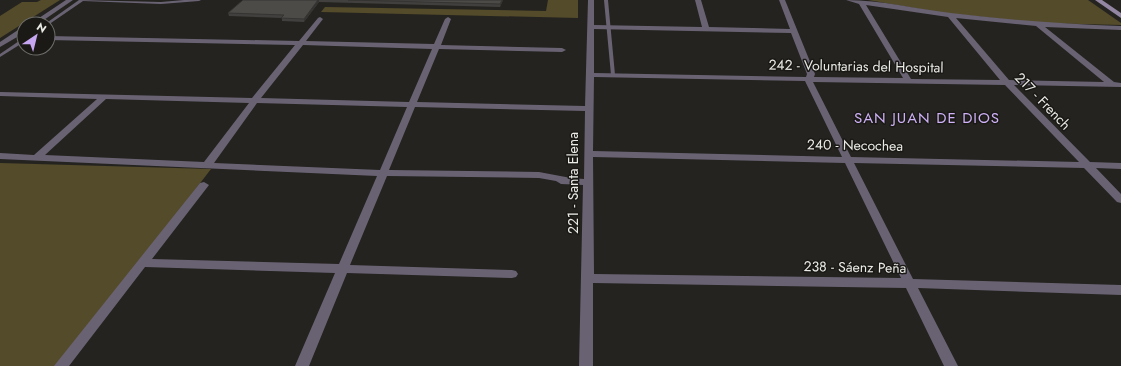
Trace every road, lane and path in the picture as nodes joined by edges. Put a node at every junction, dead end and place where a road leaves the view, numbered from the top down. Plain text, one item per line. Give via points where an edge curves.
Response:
1 (70, 0) edge
2 (82, 0) edge
3 (199, 0) edge
4 (591, 0) edge
5 (606, 0) edge
6 (698, 0) edge
7 (782, 0) edge
8 (849, 0) edge
9 (1098, 0) edge
10 (1109, 0) edge
11 (861, 2) junction
12 (1121, 8) edge
13 (45, 16) edge
14 (951, 16) junction
15 (1121, 16) edge
16 (56, 18) edge
17 (320, 19) dead end
18 (448, 19) dead end
19 (1038, 24) junction
20 (590, 27) junction
21 (609, 27) junction
22 (706, 28) junction
23 (1121, 28) edge
24 (793, 31) junction
25 (16, 35) edge
26 (12, 38) junction
27 (16, 38) edge
28 (56, 38) edge
29 (301, 43) junction
30 (0, 45) edge
31 (16, 45) edge
32 (436, 47) junction
33 (562, 50) dead end
34 (0, 56) edge
35 (590, 75) junction
36 (613, 75) junction
37 (810, 78) junction
38 (908, 80) junction
39 (1006, 82) junction
40 (1117, 85) edge
41 (0, 94) edge
42 (105, 96) junction
43 (255, 100) junction
44 (411, 104) junction
45 (588, 109) junction
46 (589, 154) junction
47 (0, 156) edge
48 (37, 157) junction
49 (847, 158) junction
50 (207, 165) junction
51 (1087, 165) junction
52 (1121, 166) edge
53 (381, 176) junction
54 (588, 182) junction
55 (204, 185) dead end
56 (1121, 200) edge
57 (144, 263) junction
58 (343, 269) junction
59 (512, 274) dead end
60 (588, 278) junction
61 (909, 283) junction
62 (1121, 290) edge
63 (61, 366) edge
64 (302, 366) edge
65 (586, 366) edge
66 (951, 366) edge

1 - 13 street
2 - 3 lane via 161,3
2 - 16 lane
4 - 20 street, 221 - Santa Elena
5 - 21 lane
6 - 22 street
7 - 24 street
8 - 11 street
9 - 15 street
10 - 12 street
11 - 14 street
11 - 38 street
14 - 19 street
14 - 39 street, 217 - French
17 - 29 street
18 - 32 street
19 - 23 street
19 - 40 street
20 - 21 street
20 - 35 street, 221 - Santa Elena
21 - 22 street
21 - 36 lane
22 - 24 street
24 - 37 street via 811,74
25 - 26 street
26 - 27 street
26 - 30 street
28 - 29 street
29 - 32 street
29 - 43 street
31 - 34 lane
32 - 33 street
32 - 44 street
35 - 36 street, 242 - Voluntarias del Hospital
35 - 45 street, 221 - Santa Elena
36 - 37 street, 242 - Voluntarias del Hospital
37 - 38 street, 242 - Voluntarias del Hospital
37 - 49 street via 809,82
38 - 39 street, 242 - Voluntarias del Hospital
39 - 40 street, 242 - Voluntarias del Hospital
39 - 51 street, 217 - French
41 - 42 street
42 - 43 street
42 - 48 street
43 - 44 street
43 - 50 street
44 - 45 street
44 - 53 street
45 - 46 street, 221 - Santa Elena
46 - 49 street, 240 - Necochea
46 - 54 street, 221 - Santa Elena
47 - 48 street
48 - 50 street
49 - 51 street, 240 - Necochea
49 - 61 street
50 - 53 street
51 - 52 street, 240 - Necochea
51 - 56 street, 217 - French
53 - 54 street
53 - 58 street
54 - 60 street, 221 - Santa Elena
55 - 57 street
57 - 58 street
57 - 63 street
58 - 59 street
58 - 64 street
60 - 61 street, 238 - Sáenz Peña
60 - 65 street, 221 - Santa Elena
61 - 62 street, 238 - Sáenz Peña
61 - 66 street

